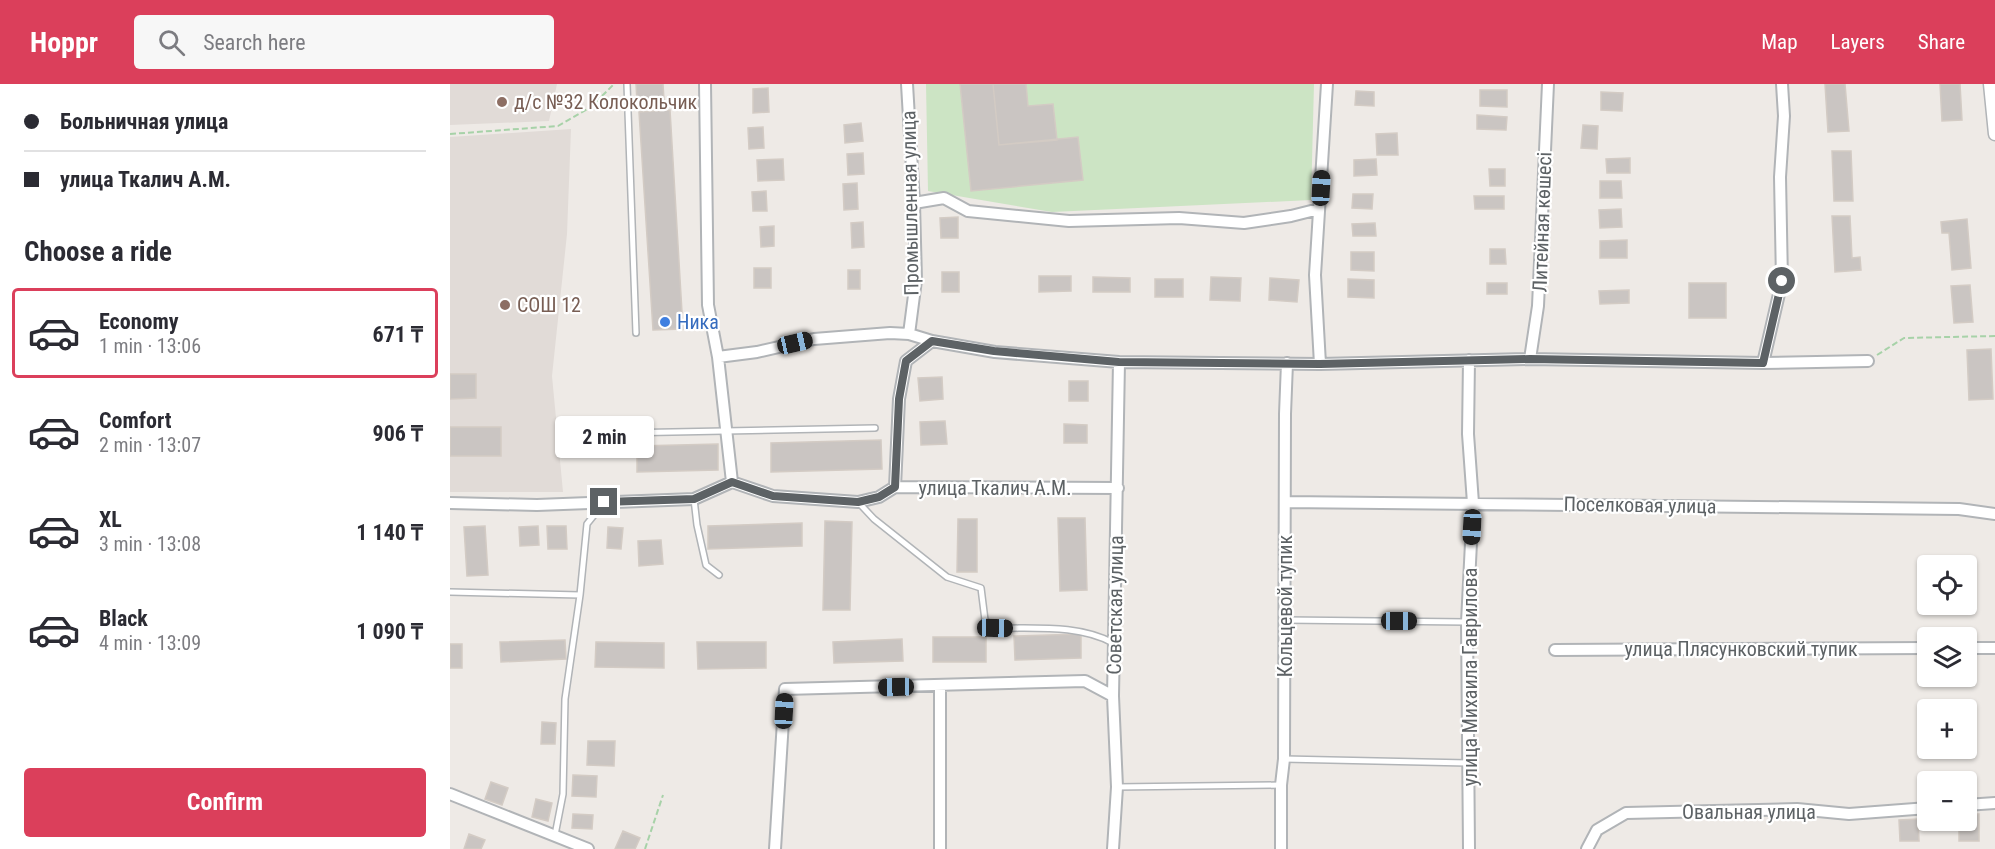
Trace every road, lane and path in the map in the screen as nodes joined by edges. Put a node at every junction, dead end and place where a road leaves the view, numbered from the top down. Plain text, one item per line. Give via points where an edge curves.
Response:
1 (614, 84) edge
2 (627, 84) edge
3 (705, 84) edge
4 (907, 84) edge
5 (1327, 84) edge
6 (1548, 84) edge
7 (1782, 84) edge
8 (1990, 84) edge
9 (450, 134) edge
10 (1995, 134) edge
11 (914, 203) junction
12 (1319, 209) junction
13 (636, 333) dead end
14 (909, 334) junction
15 (1995, 336) edge
16 (932, 341) junction
17 (718, 357) junction
18 (1530, 359) junction
19 (1470, 360) junction
20 (1868, 361) joint
21 (1119, 362) junction
22 (1287, 363) junction
23 (1763, 363) junction
24 (1320, 364) junction
25 (875, 428) dead end
26 (726, 430) junction
27 (620, 433) dead end
28 (732, 482) junction
29 (895, 487) junction
30 (1118, 488) junction
31 (694, 499) junction
32 (604, 502) junction
33 (858, 502) junction
34 (1285, 502) junction
35 (450, 503) edge
36 (1473, 503) junction
37 (1995, 514) edge
38 (719, 575) dead end
39 (450, 592) edge
40 (580, 595) junction
41 (1286, 620) junction
42 (1467, 622) junction
43 (1114, 644) junction
44 (1917, 648) edge
45 (1977, 648) edge
46 (1995, 648) edge
47 (1555, 650) dead end
48 (940, 686) junction
49 (1113, 696) junction
50 (1284, 759) junction
51 (1468, 763) junction
52 (1281, 786) junction
53 (1117, 787) junction
54 (450, 794) edge
55 (663, 795) dead end
56 (1995, 803) edge
57 (1977, 804) edge
58 (1917, 809) edge
59 (555, 835) junction
60 (588, 849) edge
61 (645, 849) edge
62 (775, 849) edge
63 (940, 849) edge
64 (1113, 849) edge
65 (1281, 849) edge
66 (1469, 849) edge
67 (1587, 849) edge

1 - 9 path via 591,107 558,126
2 - 13 lane
3 - 17 street via 708,306
4 - 11 street, Промышленная улица
5 - 12 street
6 - 18 street, Литейная көшесі via 1538,306
7 - 23 street via 1782,281
8 - 10 street
11 - 12 street via 944,198 968,211 1069,221 1179,218 1244,223
11 - 14 street, Промышленная улица via 916,280
12 - 24 street via 1315,275
14 - 16 street
14 - 17 street via 814,339
15 - 20 path via 1904,338
16 - 21 street via 994,351
16 - 29 street via 906,361 899,399
17 - 26 street
18 - 19 street
18 - 23 street
19 - 24 street
19 - 36 street, улица Михаила Гаврилова via 1468,434
20 - 23 street
21 - 22 street
21 - 30 street, Советская улица
22 - 24 street
22 - 34 street, Кольцевой тупик
25 - 26 lane
26 - 27 lane
26 - 28 street
28 - 31 street
28 - 33 street, улица Ткалич А.М. via 773,496
29 - 30 street, улица Ткалич А.М.
29 - 33 street, улица Ткалич А.М. via 879,497
30 - 43 street, Советская улица
31 - 32 street
31 - 38 lane via 706,565
32 - 35 street
32 - 40 lane via 587,524
33 - 43 lane via 947,577 981,588 985,620 995,628 1075,631 1099,635
34 - 36 street, Поселковая улица
34 - 41 street, Кольцевой тупик
36 - 37 street, Поселковая улица via 1959,509
36 - 42 street, улица Михаила Гаврилова
39 - 40 lane
40 - 59 lane via 565,699 563,794
41 - 42 lane
41 - 50 street, Кольцевой тупик
42 - 51 street, улица Михаила Гаврилова
43 - 49 street, Советская улица
44 - 47 street, улица Плясунковский тупик
45 - 46 street
48 - 49 street via 1085,681
48 - 62 street via 785,689
48 - 63 street
49 - 53 street, Советская улица
50 - 51 lane
50 - 52 street, Кольцевой тупик
51 - 66 street, улица Михаила Гаврилова
52 - 53 lane
52 - 65 street, Кольцевой тупик
53 - 64 street, Советская улица
54 - 59 street
55 - 61 path
56 - 57 street
58 - 67 street, Овальная улица via 1849,814 1797,809 1626,813 1597,830
59 - 60 street

